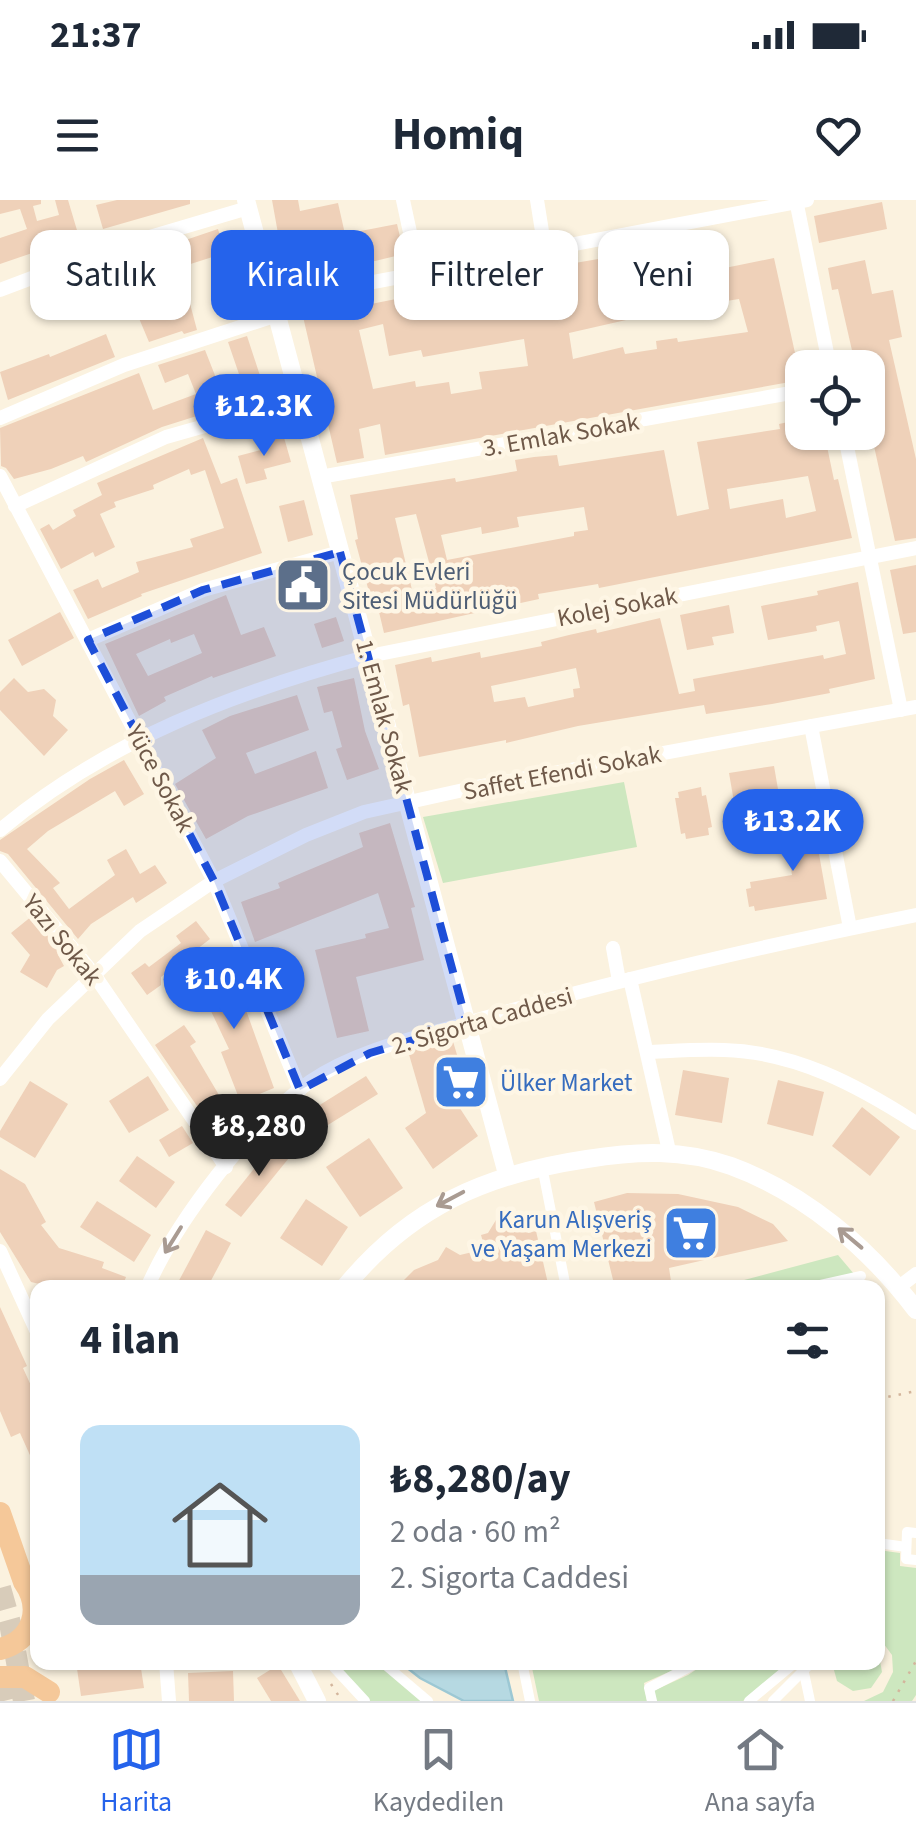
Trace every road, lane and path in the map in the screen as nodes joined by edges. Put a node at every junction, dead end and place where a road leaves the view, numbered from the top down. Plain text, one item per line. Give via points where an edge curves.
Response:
1 (403, 200) edge
2 (537, 200) edge
3 (800, 201) edge
4 (247, 204) edge
5 (254, 230) edge
6 (409, 230) edge
7 (542, 230) edge
8 (578, 244) edge
9 (0, 290) edge
10 (243, 320) edge
11 (278, 320) edge
12 (827, 350) edge
13 (785, 395) edge
14 (300, 399) junction
15 (0, 418) edge
16 (848, 450) edge
17 (0, 476) edge
18 (320, 478) junction
19 (14, 506) junction
20 (916, 548) edge
21 (340, 552) junction
22 (869, 555) junction
23 (88, 640) junction
24 (368, 656) junction
25 (909, 709) edge
26 (811, 726) junction
27 (140, 738) junction
28 (408, 803) junction
29 (0, 830) edge
30 (0, 861) edge
31 (214, 880) junction
32 (916, 915) edge
33 (850, 928) junction
34 (613, 948) dead end
35 (94, 973) junction
36 (624, 980) junction
37 (467, 1024) junction
38 (647, 1052) junction
39 (0, 1079) edge
40 (300, 1090) junction
41 (916, 1123) edge
42 (668, 1151) junction
43 (542, 1166) junction
44 (226, 1167) junction
45 (507, 1174) junction
46 (0, 1251) edge
47 (916, 1274) edge
48 (861, 1276) dead end
49 (152, 1280) edge
50 (351, 1280) edge
51 (564, 1280) edge
52 (843, 1280) edge
53 (899, 1287) junction
54 (22, 1294) junction
55 (30, 1296) edge
56 (916, 1310) edge
57 (30, 1314) edge
58 (916, 1390) edge
59 (885, 1397) edge
60 (2, 1527) edge
61 (916, 1533) edge
62 (885, 1544) edge
63 (906, 1546) junction
64 (916, 1560) edge
65 (0, 1570) edge
66 (30, 1578) edge
67 (30, 1580) edge
68 (30, 1634) edge
69 (0, 1648) edge
70 (916, 1661) edge
71 (44, 1670) edge
72 (167, 1670) edge
73 (304, 1670) edge
74 (337, 1670) edge
75 (391, 1670) edge
76 (524, 1670) edge
77 (684, 1670) edge
78 (794, 1670) edge
79 (797, 1670) edge
80 (801, 1670) edge
81 (0, 1677) edge
82 (325, 1695) edge
83 (50, 1697) edge
84 (169, 1701) edge
85 (342, 1701) edge
86 (365, 1701) edge
87 (428, 1701) edge
88 (530, 1701) edge
89 (652, 1701) edge
90 (750, 1701) edge
91 (774, 1701) edge
92 (810, 1701) edge
93 (893, 1701) edge

1 - 6 street
2 - 7 street
3 - 8 street
3 - 12 street
4 - 5 street, 1. Emlak Sokak
4 - 9 street
10 - 15 street
11 - 14 street, 1. Emlak Sokak
13 - 18 street, 3. Emlak Sokak
14 - 18 street, 1. Emlak Sokak
14 - 19 street via 166,437
16 - 22 street
17 - 19 street, Yüce Sokak
18 - 21 street, 1. Emlak Sokak
19 - 23 street, Yüce Sokak
20 - 22 street, Kolej Sokak
21 - 23 street via 203,590
21 - 24 street, 1. Emlak Sokak
22 - 24 street, Kolej Sokak
22 - 25 street
23 - 27 street, Yüce Sokak
24 - 27 street, Kolej Sokak via 234,696
24 - 28 street, 1. Emlak Sokak
25 - 26 street, Saffet Efendi Sokak
26 - 28 street, Saffet Efendi Sokak
26 - 33 street
27 - 29 street, Kolej Sokak via 50,790
27 - 31 street, Yüce Sokak
28 - 31 street, Saffet Efendi Sokak via 306,835
28 - 37 street, 1. Emlak Sokak
30 - 35 street, Yazı Sokak
31 - 35 street, Saffet Efendi Sokak via 140,931
31 - 40 street, Yüce Sokak
32 - 33 street, 2. Sigorta Caddesi
33 - 36 street, 2. Sigorta Caddesi
34 - 36 street
35 - 39 street, Saffet Efendi Sokak
35 - 44 street, Yazı Sokak
36 - 37 street, 2. Sigorta Caddesi
36 - 38 street
37 - 40 street, 2. Sigorta Caddesi via 370,1052
37 - 45 street, 1. Emlak Sokak
38 - 41 street via 725,1050 800,1063
38 - 42 street
40 - 44 street, 2. Sigorta Caddesi
42 - 43 street
53 -> 42 street via 839,1229 770,1183
43 - 45 street
43 - 51 street
44 -> 49 street, 2. Sigorta Caddesi
45 -> 50 street via 414,1220
46 - 54 street
47 - 53 street
48 - 52 street
53 - 56 street
54 - 55 street
54 - 57 street
58 - 59 path
60 - 66 highway
61 - 63 street via 907,1532
62 - 63 street
63 - 64 street via 906,1559
65 - 67 highway
68 - 69 highway
70 - 93 path
71 - 83 highway
72 - 84 street
73 - 82 street
74 - 86 street
75 - 87 street
76 - 88 street
77 - 89 street via 649,1688
78 - 90 street
79 - 91 street
80 - 92 street
81 - 83 highway via 26,1677
82 - 85 path

